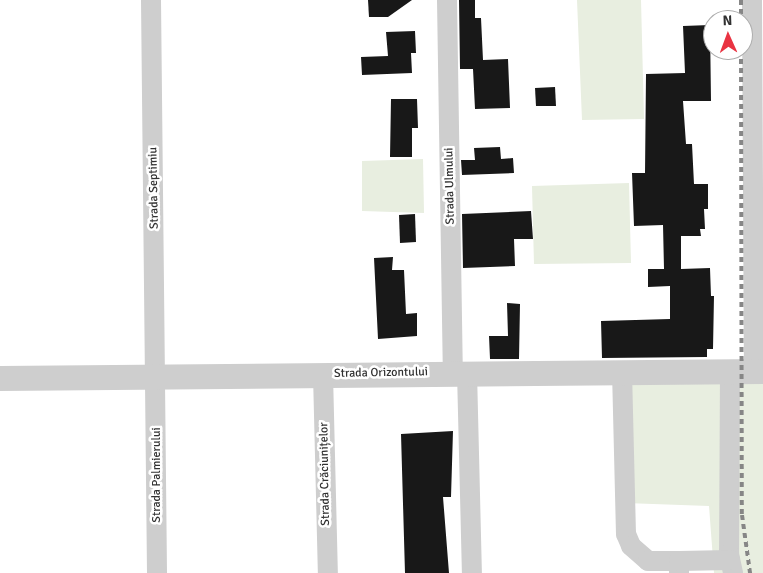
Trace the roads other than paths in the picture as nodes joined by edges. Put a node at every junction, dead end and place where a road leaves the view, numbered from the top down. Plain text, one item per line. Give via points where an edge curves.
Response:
1 (151, 0) edge
2 (447, 0) edge
3 (752, 0) edge
4 (622, 371) junction
5 (749, 371) edge
6 (460, 372) junction
7 (323, 374) junction
8 (157, 377) junction
9 (0, 378) edge
10 (732, 566) edge
11 (679, 567) edge
12 (156, 573) edge
13 (328, 573) edge
14 (472, 573) edge

1 - 8 street, Strada Septimiu
2 - 6 street, Strada Ulmului
3 - 5 street
4 - 5 street, Strada Orizontului
4 - 6 street, Strada Orizontului
4 - 11 street via 626,534 631,546 648,561
5 - 10 street
6 - 7 street, Strada Orizontului
6 - 14 street, Strada Ulmului
7 - 8 street, Strada Orizontului
7 - 13 street, Strada Crăciunițelor
8 - 9 street, Strada Orizontului
8 - 12 street, Strada Palmierului
10 - 11 street

